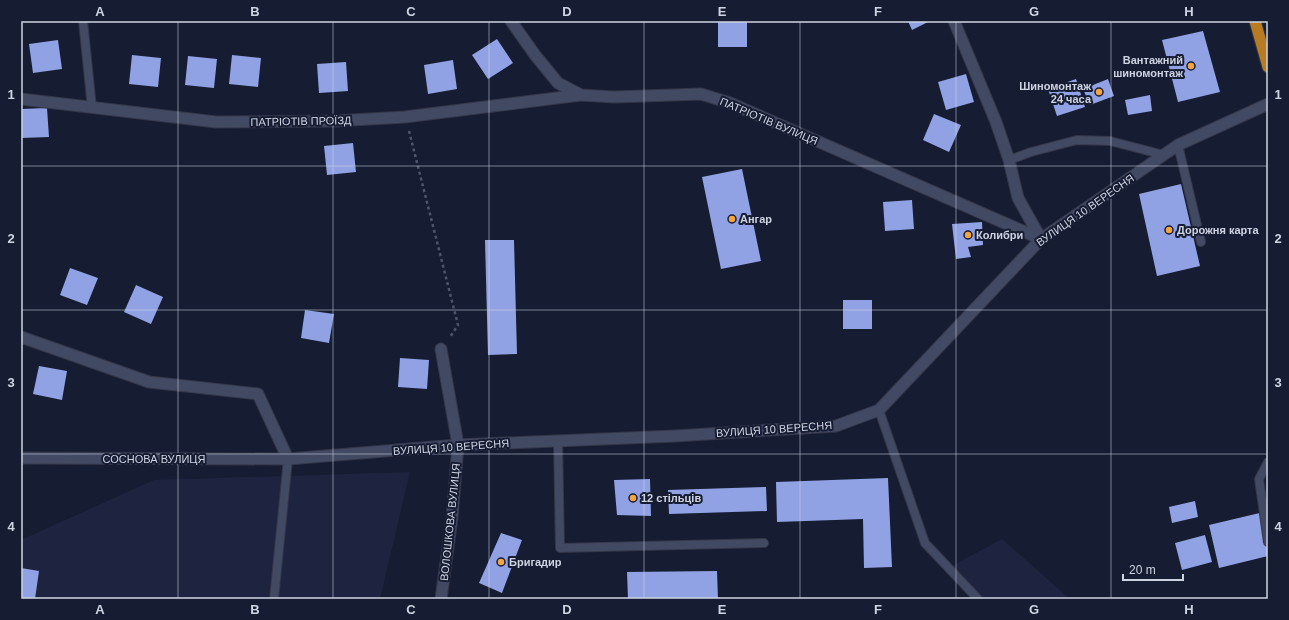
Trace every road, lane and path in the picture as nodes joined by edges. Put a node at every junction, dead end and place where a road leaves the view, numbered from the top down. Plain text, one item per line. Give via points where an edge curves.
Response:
1 (83, 21) edge
2 (511, 21) edge
3 (954, 21) edge
4 (1255, 21) edge
5 (1268, 67) edge
6 (581, 95) junction
7 (21, 99) edge
8 (1268, 104) edge
9 (92, 108) junction
10 (405, 117) junction
11 (1178, 145) junction
12 (1164, 155) junction
13 (1009, 160) junction
14 (1041, 239) junction
15 (1201, 242) dead end
16 (21, 337) edge
17 (441, 350) joint
18 (879, 410) junction
19 (558, 441) junction
20 (458, 445) junction
21 (21, 458) edge
22 (288, 459) junction
23 (1268, 462) edge
24 (1268, 542) edge
25 (764, 543) dead end
26 (274, 599) edge
27 (441, 599) edge
28 (978, 599) edge

1 - 9 lane
2 - 6 street, ПАТРІОТІВ ВУЛИЦЯ via 535,56 558,83
3 - 13 street
4 - 5 highway
6 - 10 street, ПАТРІОТІВ ПРОЇЗД
6 - 14 street, ПАТРІОТІВ ВУЛИЦЯ via 614,97 701,94 730,103
7 - 9 street, ПАТРІОТІВ ПРОЇЗД
8 - 11 street, ВУЛИЦЯ 10 ВЕРЕСНЯ
9 - 10 street, ПАТРІОТІВ ПРОЇЗД via 216,122 334,122
10 - 17 path via 458,325
11 - 12 street, ВУЛИЦЯ 10 ВЕРЕСНЯ
11 - 15 lane
12 - 13 lane via 1110,141 1077,140
12 - 14 street, ВУЛИЦЯ 10 ВЕРЕСНЯ
13 - 14 street via 1018,198
14 - 18 street, ВУЛИЦЯ 10 ВЕРЕСНЯ
16 - 22 street via 149,382 258,394
17 - 20 street, ВОЛОШКОВА ВУЛИЦЯ
18 - 19 street, ВУЛИЦЯ 10 ВЕРЕСНЯ via 836,426
18 - 28 lane via 925,543
19 - 20 street, ВУЛИЦЯ 10 ВЕРЕСНЯ
19 - 25 lane via 560,548
20 - 22 street, ВУЛИЦЯ 10 ВЕРЕСНЯ
20 - 27 street, ВОЛОШКОВА ВУЛИЦЯ via 452,518
21 - 22 street, СОСНОВА ВУЛИЦЯ
22 - 26 lane
23 - 24 lane via 1258,478

